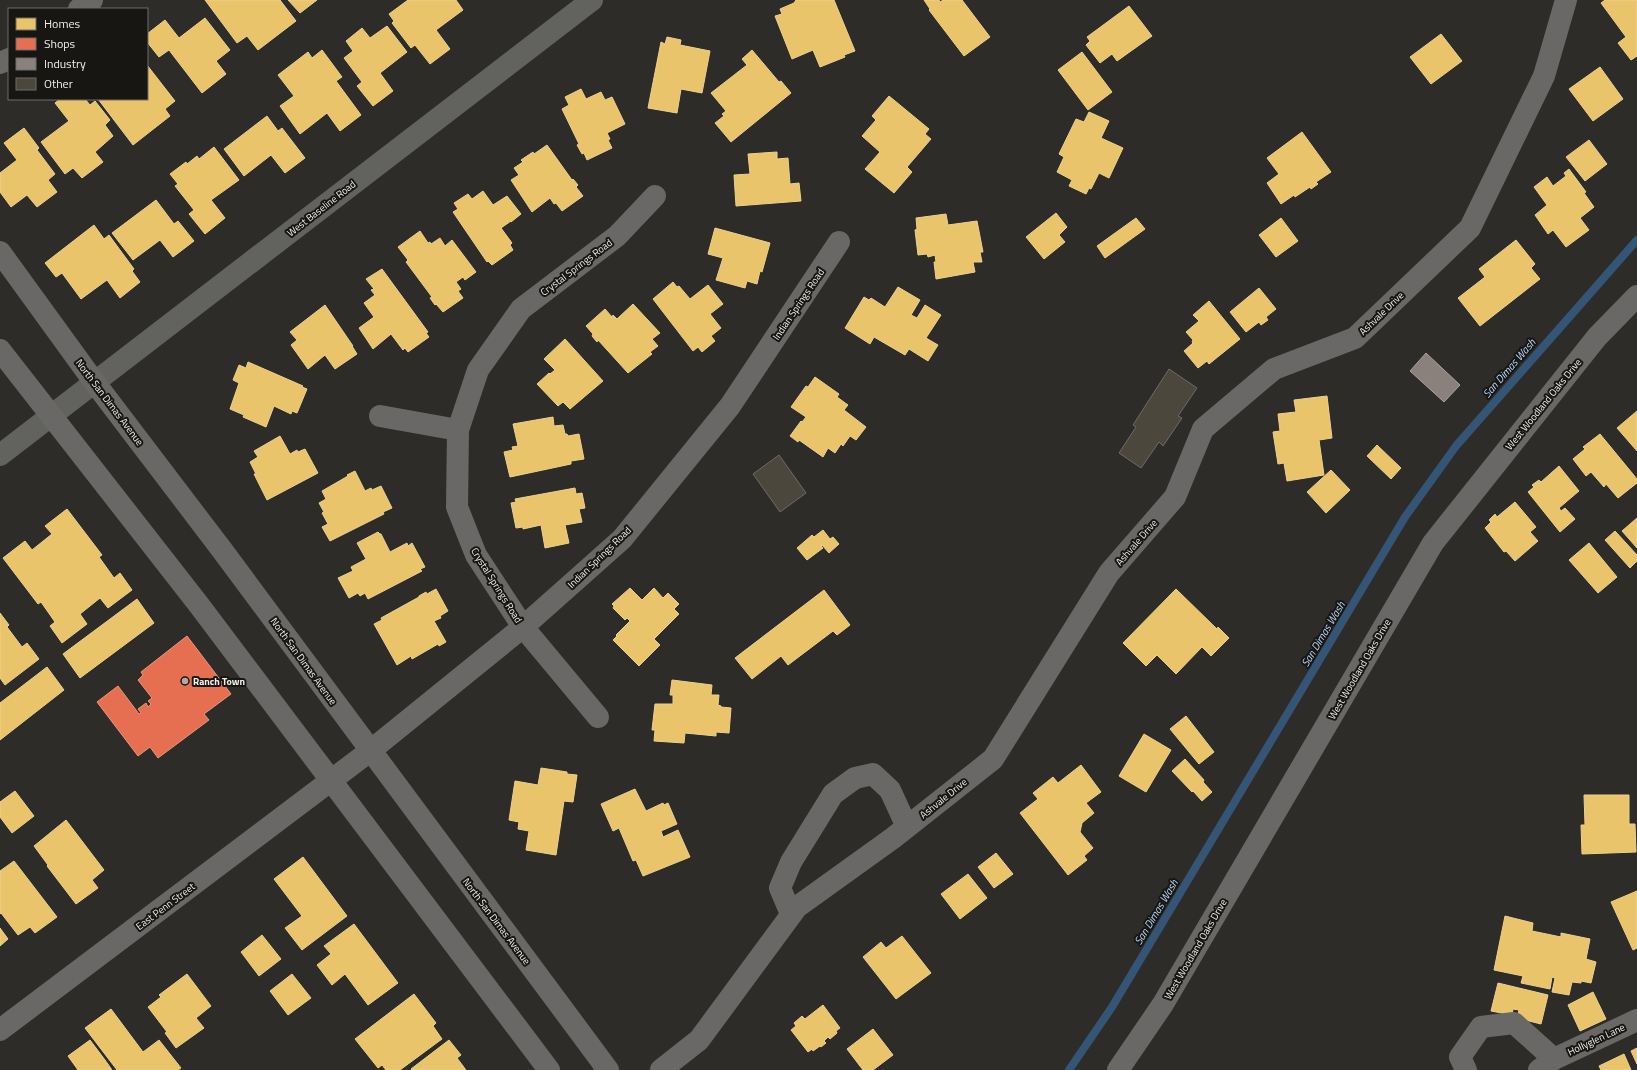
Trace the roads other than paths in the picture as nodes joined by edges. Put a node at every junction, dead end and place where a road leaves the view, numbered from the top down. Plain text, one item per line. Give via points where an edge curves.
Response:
1 (92, 0) edge
2 (592, 0) edge
3 (1566, 0) edge
4 (80, 8) edge
5 (655, 196) dead end
6 (839, 242) dead end
7 (0, 252) edge
8 (1637, 296) edge
9 (0, 350) edge
10 (95, 383) junction
11 (50, 416) junction
12 (380, 416) dead end
13 (458, 430) junction
14 (0, 455) edge
15 (523, 627) junction
16 (598, 717) dead end
17 (370, 751) junction
18 (330, 781) junction
19 (907, 827) junction
20 (791, 914) junction
21 (1637, 1020) edge
22 (0, 1030) edge
23 (1547, 1064) edge
24 (550, 1070) edge
25 (608, 1070) edge
26 (662, 1070) edge
27 (1118, 1070) edge
28 (1466, 1070) edge

1 - 4 street
2 - 10 main road, West Baseline Road
3 - 19 street, Ashvale Drive via 1544,76 1470,228 1356,338 1274,369 1203,429 1175,497 1109,573 993,758
5 - 13 street, Crystal Springs Road via 617,236 521,308 478,370
6 - 15 street, Indian Springs Road via 730,406 622,539
7 - 10 main road, North San Dimas Avenue
8 - 27 street, West Woodland Oaks Drive via 1597,337 1432,543 1163,1004
9 - 11 main road
10 - 11 main road, West Baseline Road
10 - 17 main road, North San Dimas Avenue
11 - 14 main road, West Baseline Road
11 - 18 main road via 198,605
12 - 13 street
13 - 15 street, Crystal Springs Road via 457,507 476,555
15 - 16 street, Crystal Springs Road
15 - 17 street, Indian Springs Road
17 - 18 street, Indian Springs Road
17 - 25 main road, North San Dimas Avenue
18 - 22 street, East Penn Street
18 - 24 main road
19 - 20 street, Ashvale Drive
19 - 20 street via 890,790 873,774 855,778 833,794 791,862 780,888
20 - 26 street, Ashvale Drive via 699,1040
21 - 23 street, Hollyglen Lane
23 - 28 street, Hollyglen Lane via 1514,1023 1481,1027 1460,1057

